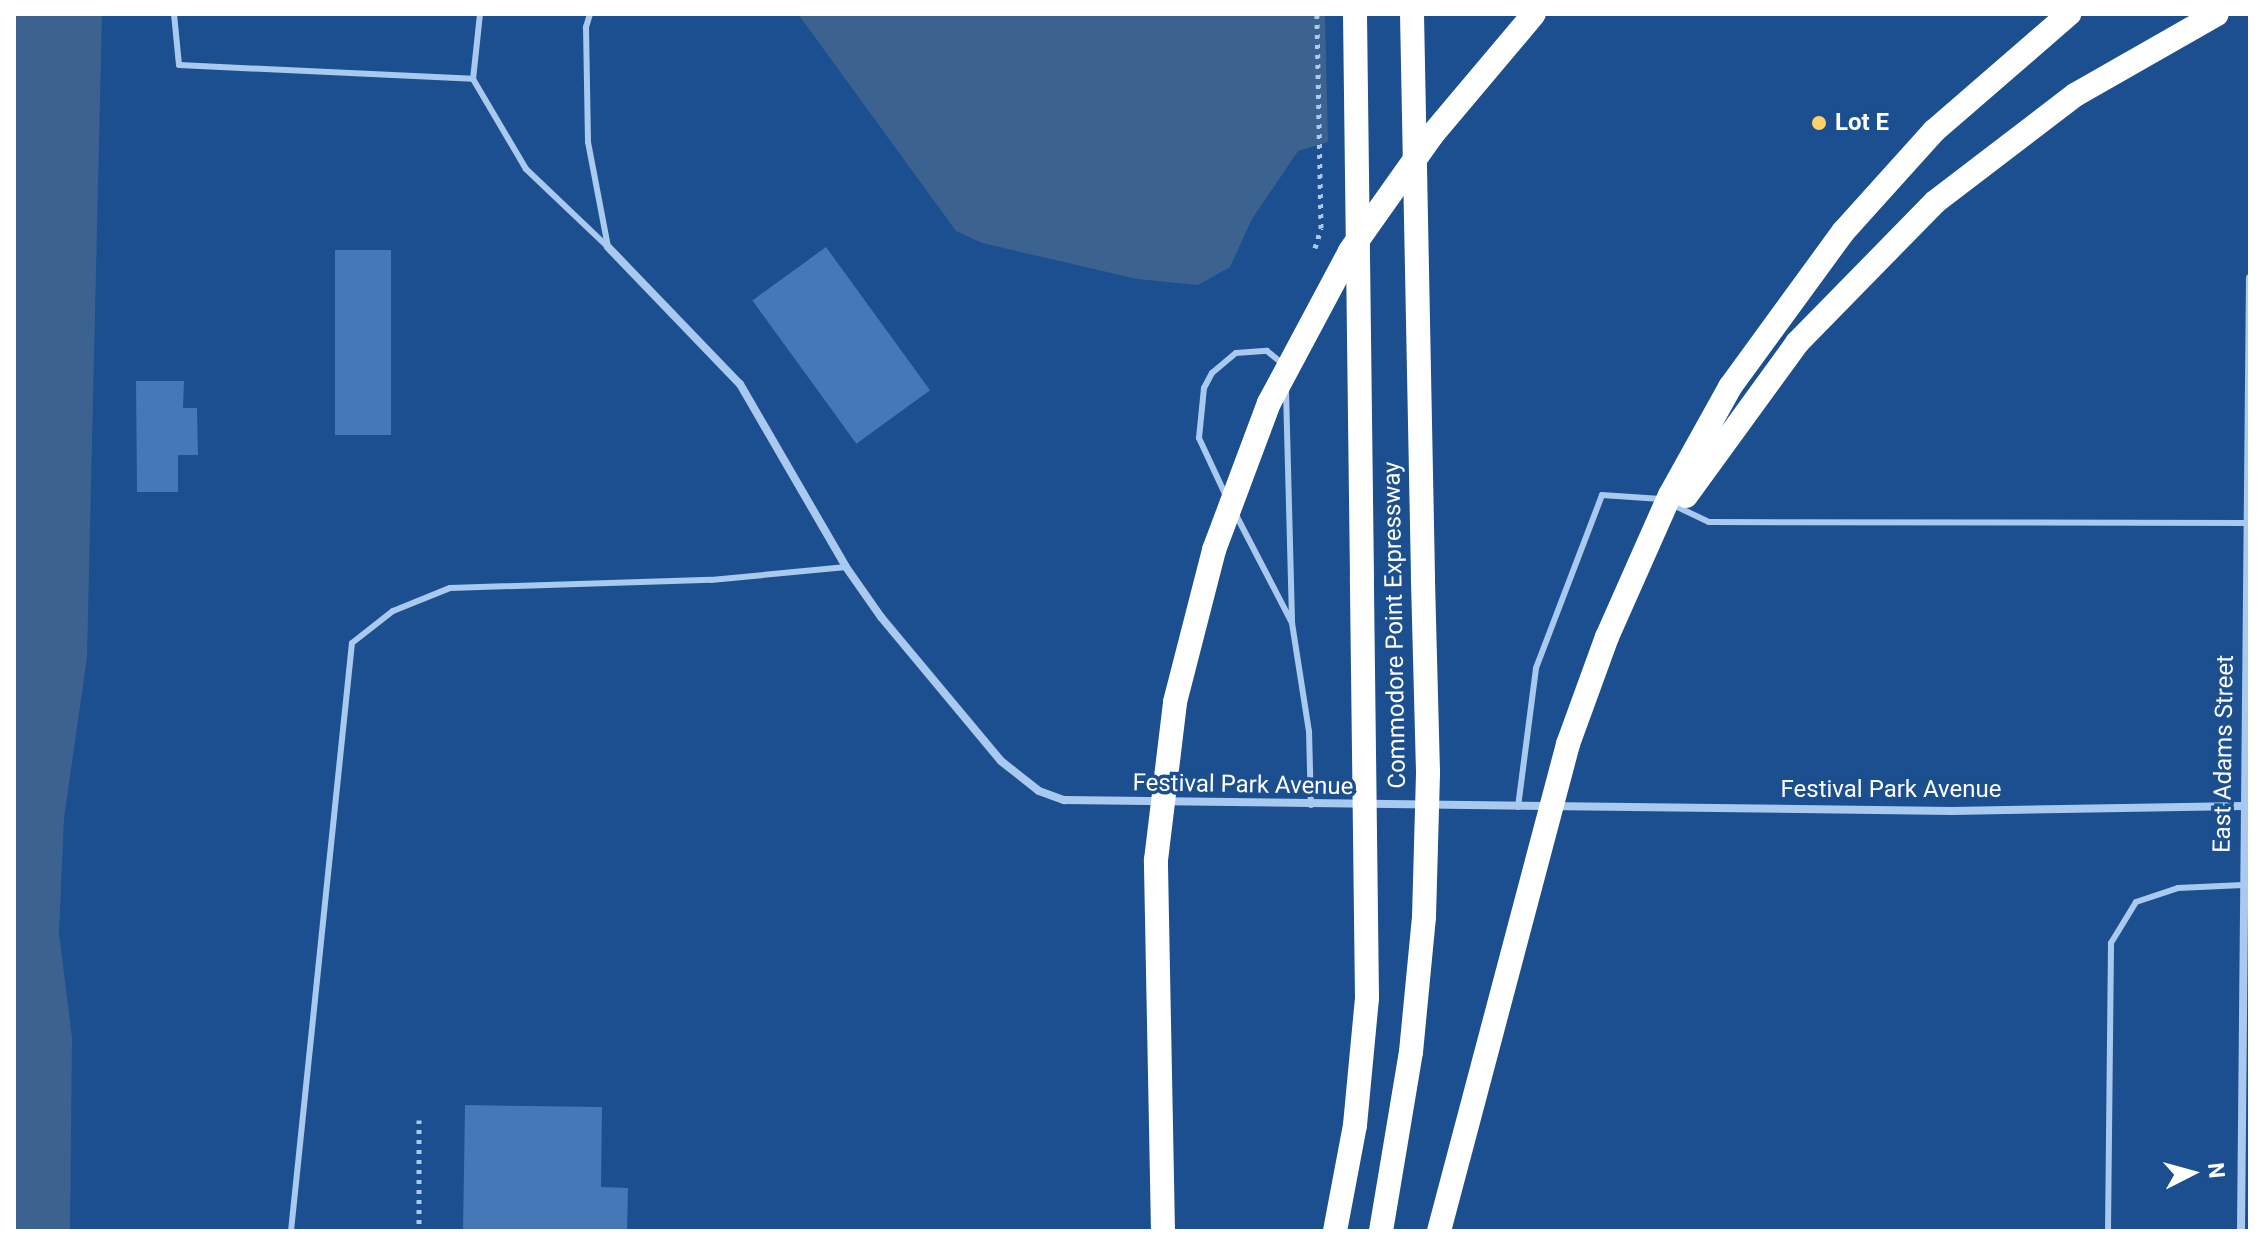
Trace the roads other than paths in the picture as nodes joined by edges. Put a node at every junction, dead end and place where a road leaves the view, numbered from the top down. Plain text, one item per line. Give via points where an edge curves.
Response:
1 (174, 14) edge
2 (480, 14) edge
3 (590, 14) edge
4 (1355, 14) edge
5 (1412, 14) edge
6 (1534, 14) edge
7 (2069, 14) edge
8 (2217, 14) edge
9 (473, 79) junction
10 (608, 247) junction
11 (2250, 278) edge
12 (2249, 408) edge
13 (2247, 523) junction
14 (846, 567) junction
15 (1292, 623) junction
16 (1607, 637) junction
17 (1311, 805) junction
18 (2243, 806) junction
19 (1518, 807) junction
20 (2243, 885) junction
21 (2246, 1153) edge
22 (291, 1231) edge
23 (1163, 1231) edge
24 (1335, 1231) edge
25 (1381, 1231) edge
26 (1439, 1231) edge
27 (2108, 1231) edge
28 (2241, 1231) edge

1 - 9 lane via 179,65
2 - 9 lane
3 - 10 lane via 588,142
4 - 24 highway, Commodore Point Expressway, bridge via 1367,998 1355,1125
5 - 25 highway, Commodore Point Expressway, bridge via 1428,772 1424,917 1411,1052
6 - 23 highway, bridge via 1432,135 1350,251 1269,403 1217,538 1175,702 1157,847 1154,979
7 - 16 highway, bridge via 1934,131 1873,196 1783,309 1702,435
8 - 16 highway, bridge via 2041,118 1935,202 1863,270 1763,385 1704,467
9 - 10 lane via 526,169
10 - 14 street, Festival Park Avenue via 740,384
11 - 12 street, East Adams Street
12 - 13 street, East Adams Street
13 - 18 street, East Adams Street
13 - 19 lane via 1709,522 1653,495 1602,495 1536,668
14 - 17 street, Festival Park Avenue via 1001,761 1039,791 1090,803
14 - 22 lane via 711,580 450,588 393,611 352,643
15 - 15 lane via 1199,438 1199,406 1212,373 1222,361 1251,350 1277,355 1285,374
15 - 17 lane via 1309,731
16 - 26 highway, bridge via 1533,863
17 - 19 street, Festival Park Avenue
18 - 19 street, Festival Park Avenue via 1952,811
18 - 20 street, East Adams Street
20 - 21 street, East Adams Street
20 - 27 lane via 2178,888 2136,902 2111,943
21 - 28 street, East Adams Street

